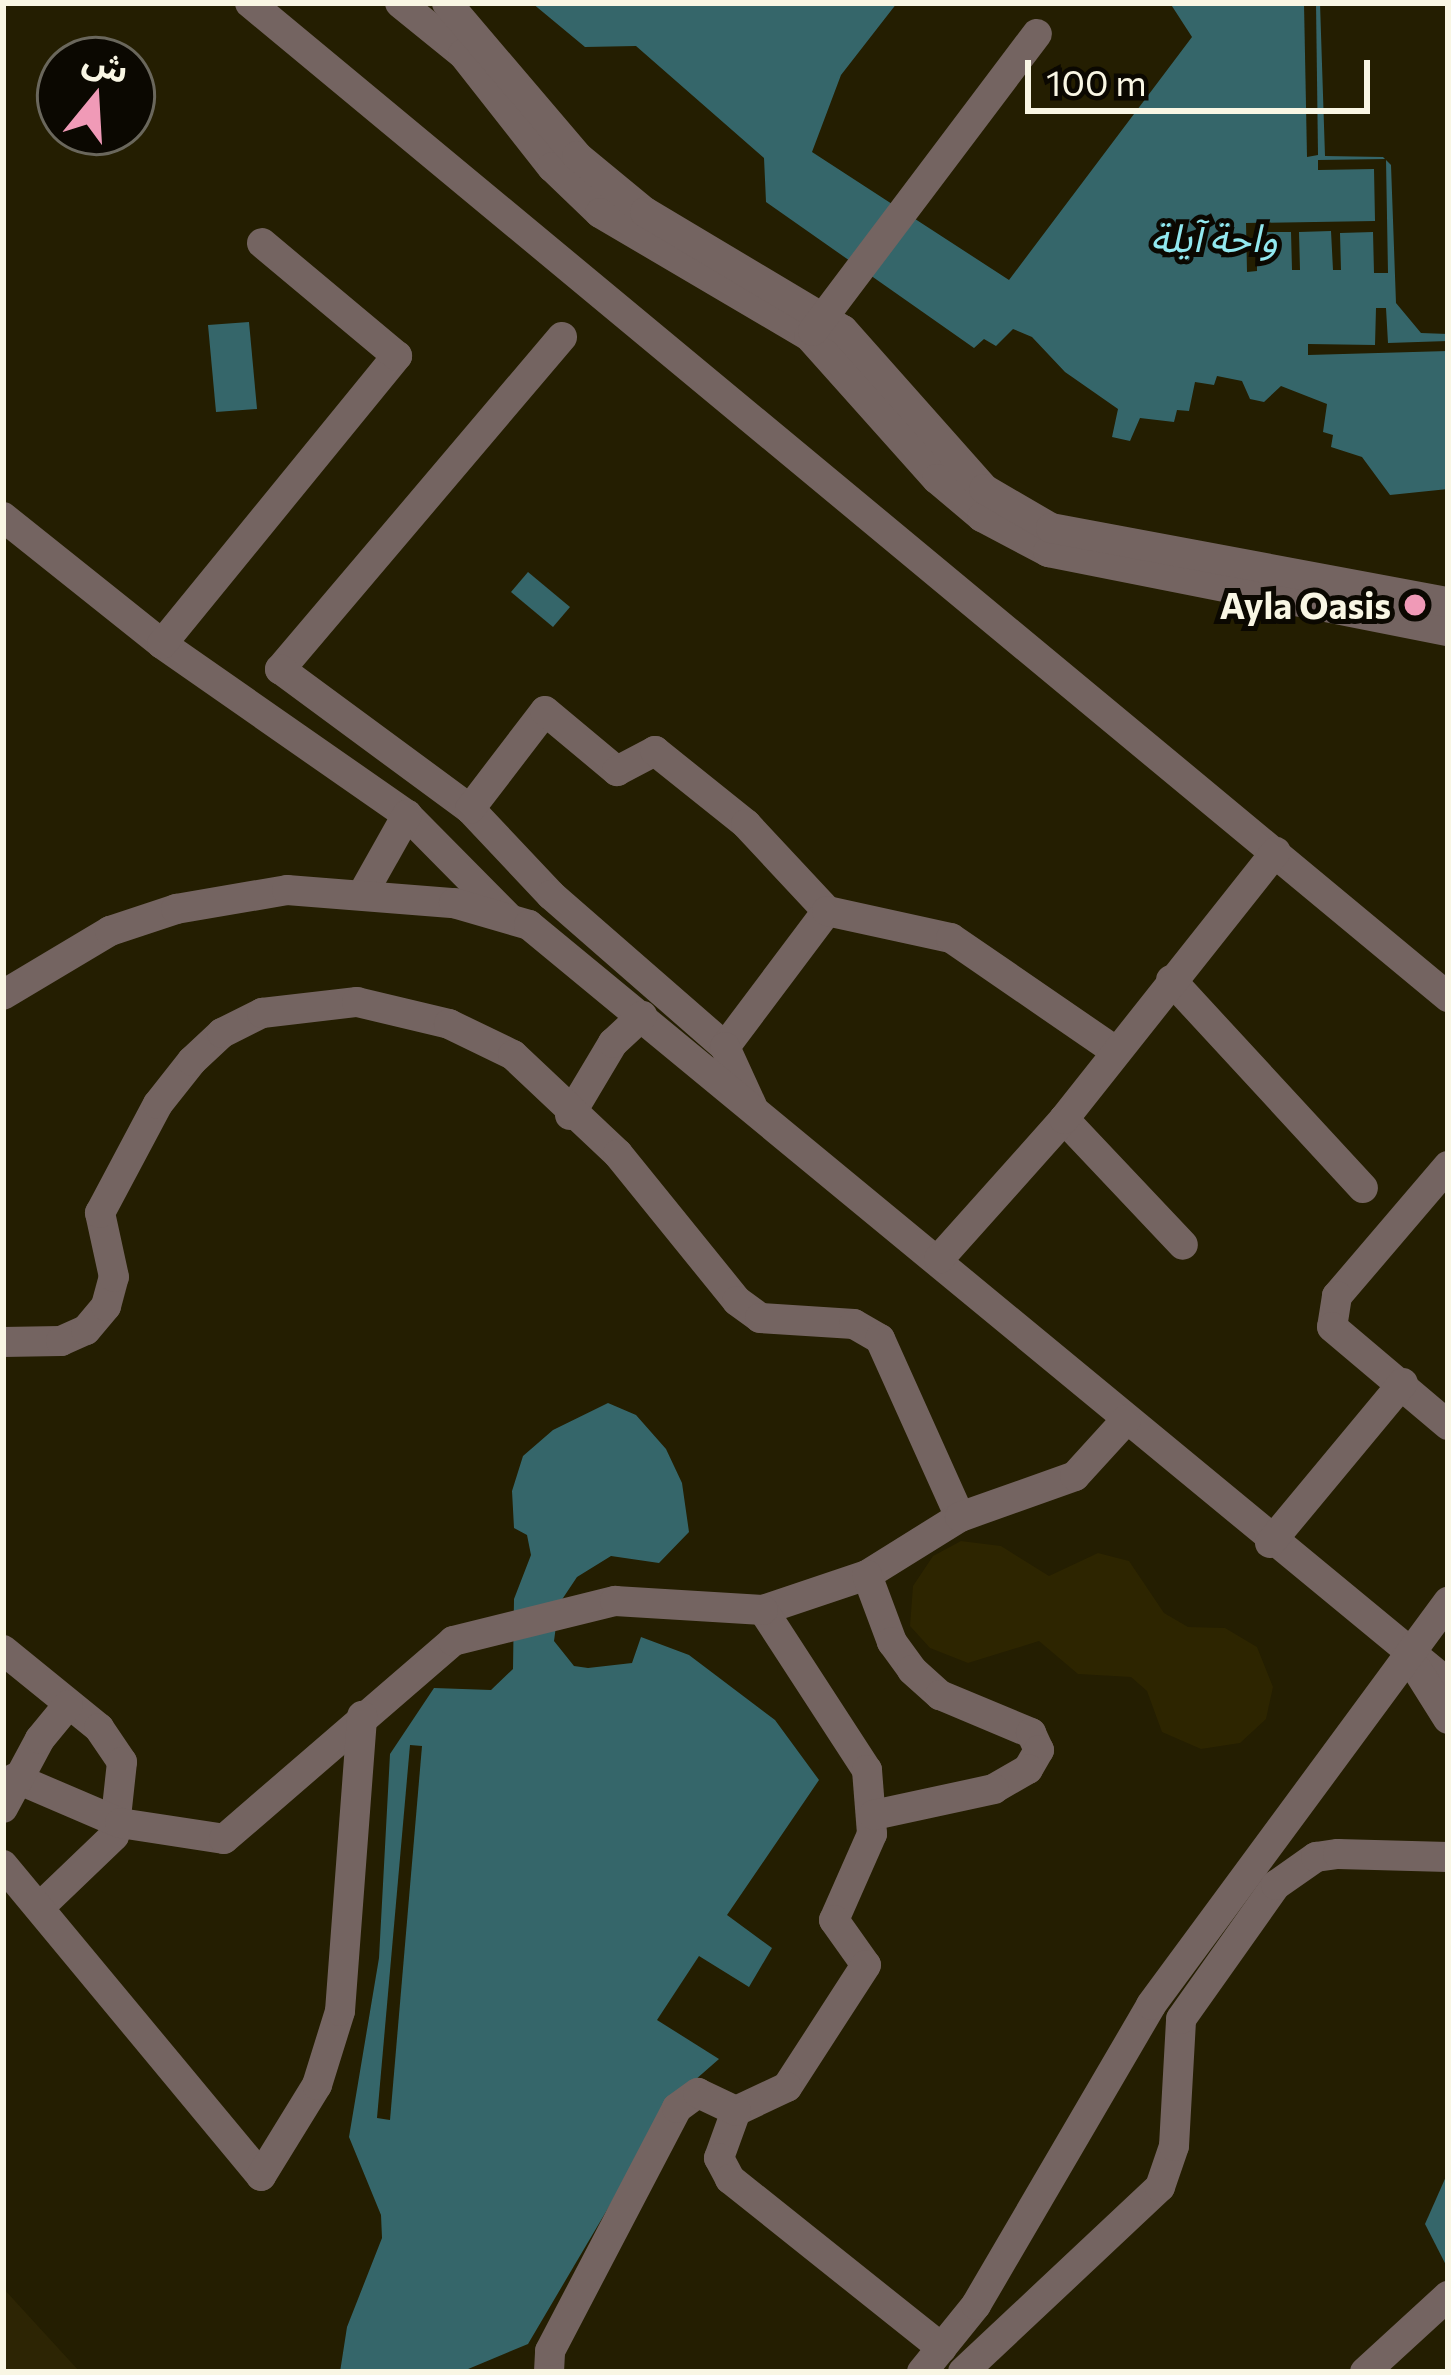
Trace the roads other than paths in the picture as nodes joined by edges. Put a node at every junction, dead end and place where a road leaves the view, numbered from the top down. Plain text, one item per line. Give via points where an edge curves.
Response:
1 (250, 3) edge
2 (400, 3) edge
3 (448, 11) edge
4 (1037, 34) dead end
5 (262, 243) dead end
6 (817, 326) junction
7 (562, 337) dead end
8 (3, 517) edge
9 (1448, 602) edge
10 (1396, 606) junction
11 (1448, 631) edge
12 (162, 644) junction
13 (470, 809) junction
14 (407, 815) junction
15 (1276, 852) junction
16 (363, 893) junction
17 (551, 895) junction
18 (827, 911) junction
19 (518, 921) junction
20 (1171, 980) junction
21 (3, 995) edge
22 (1448, 997) edge
23 (642, 1016) junction
24 (725, 1046) junction
25 (1114, 1050) junction
26 (570, 1115) junction
27 (758, 1117) junction
28 (1064, 1119) junction
29 (1448, 1166) edge
30 (1363, 1188) dead end
31 (1184, 1245) dead end
32 (939, 1259) junction
33 (3, 1342) edge
34 (1403, 1383) junction
35 (1126, 1420) junction
36 (1448, 1425) edge
37 (960, 1517) junction
38 (1270, 1543) junction
39 (866, 1575) junction
40 (1448, 1601) edge
41 (763, 1610) junction
42 (3, 1650) edge
43 (1406, 1653) junction
44 (1448, 1683) edge
45 (68, 1705) junction
46 (362, 1716) junction
47 (1448, 1719) edge
48 (15, 1778) junction
49 (3, 1808) edge
50 (874, 1815) junction
51 (120, 1823) junction
52 (1448, 1857) edge
53 (3, 1865) edge
54 (40, 1907) junction
55 (736, 2111) junction
56 (1448, 2296) edge
57 (932, 2360) edge
58 (549, 2372) edge
59 (963, 2372) edge
60 (1366, 2372) edge

1 - 15 street
2 - 3 street
3 - 6 street via 621,195
4 - 6 street
5 - 12 street via 397,356
6 - 10 street via 895,385 965,475 1051,528
7 - 13 street via 280,670
8 - 12 street
9 - 10 street
10 - 11 street
12 - 14 street
13 - 17 street
13 - 18 street via 545,711 617,772 655,751 746,824
14 - 16 street
14 - 19 street
15 - 20 street
15 - 22 street
16 - 19 street
16 - 21 street via 287,890 176,909 110,931
17 - 19 street
17 - 24 street
18 - 24 street
18 - 25 street via 951,938
19 - 23 street
20 - 25 street
20 - 30 street
23 - 26 street via 613,1043
23 - 27 street
24 - 27 street
25 - 28 street
26 - 33 street via 513,1055 449,1024 357,1002 262,1013 222,1033 192,1061 137,1140 100,1213 114,1277 106,1306 86,1330 61,1341
26 - 37 street via 618,1154 737,1301 760,1318 854,1324 880,1339
27 - 32 street
28 - 31 street
28 - 32 street
29 - 34 street via 1337,1296 1332,1327
32 - 35 street
34 - 36 street
34 - 38 street
35 - 37 street via 1075,1476
35 - 38 street
37 - 39 street
38 - 43 street
39 - 41 street
39 - 50 street via 912,1670 940,1695 1031,1733 1039,1750 1021,1775 994,1789
40 - 43 street
41 - 46 street via 640,1599 471,1634 434,1652
41 - 50 street via 852,1740
42 - 45 street
43 - 44 street
43 - 47 street
43 - 57 street via 1151,2006 976,2305
45 - 48 street
45 - 51 street via 118,1750
46 - 51 street via 224,1839
46 - 54 street via 340,2011 317,2085 261,2176 151,2053
48 - 49 street
48 - 51 street
50 - 55 street via 834,1920 864,1954 861,1978 787,2087
51 - 54 street via 106,1849
52 - 59 street via 1316,1857 1276,1885 1181,2019 1174,2146 1160,2187
53 - 54 street
55 - 57 street via 719,2158 730,2179
55 - 58 street via 698,2093 677,2108 550,2351
56 - 60 street

